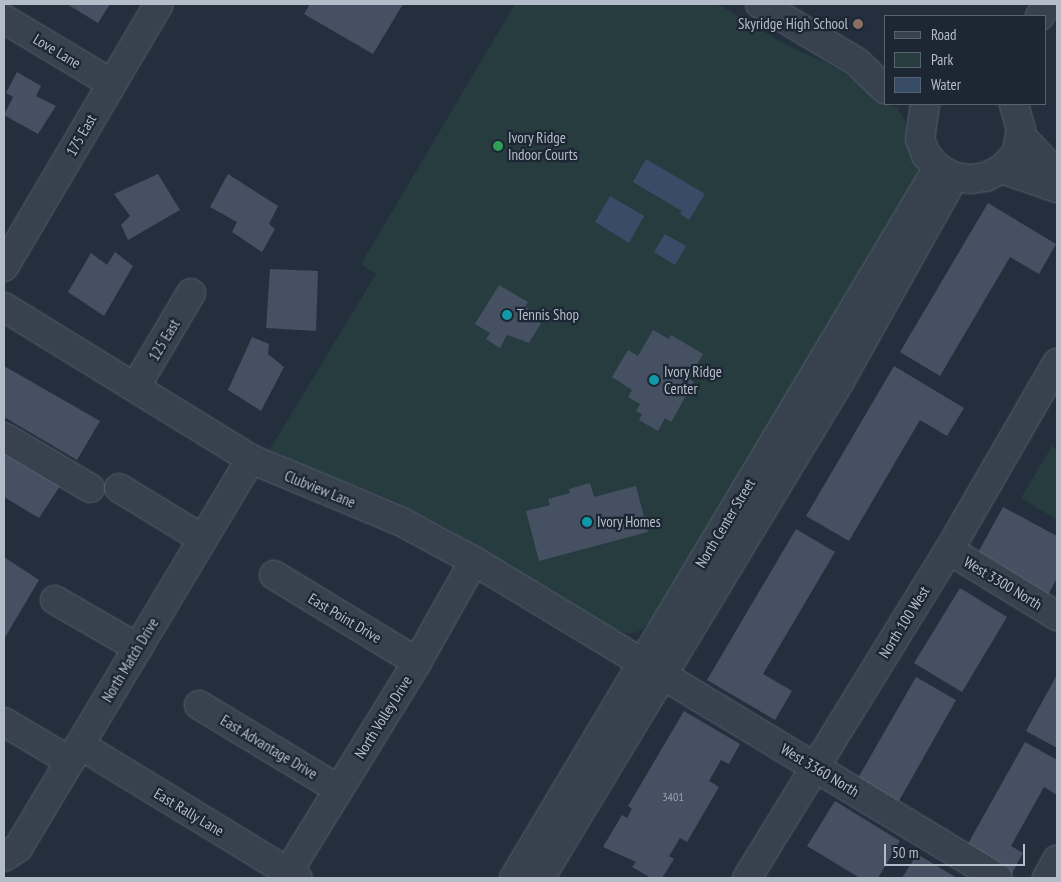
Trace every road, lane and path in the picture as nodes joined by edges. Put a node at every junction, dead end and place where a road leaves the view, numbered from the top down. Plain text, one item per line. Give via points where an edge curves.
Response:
1 (159, 4) edge
2 (760, 4) edge
3 (1047, 4) edge
4 (1041, 15) edge
5 (4, 19) edge
6 (857, 62) junction
7 (884, 70) edge
8 (111, 83) junction
9 (884, 88) edge
10 (901, 105) edge
11 (1014, 105) edge
12 (922, 114) edge
13 (1020, 135) junction
14 (1002, 169) junction
15 (946, 172) junction
16 (1057, 174) edge
17 (1057, 188) edge
18 (4, 267) edge
19 (192, 293) dead end
20 (4, 307) edge
21 (1057, 363) edge
22 (136, 386) junction
23 (4, 438) edge
24 (251, 459) junction
25 (90, 488) dead end
26 (119, 488) dead end
27 (203, 539) junction
28 (949, 550) junction
29 (474, 561) junction
30 (274, 575) dead end
31 (56, 600) dead end
32 (1057, 616) edge
33 (138, 648) junction
34 (417, 662) junction
35 (652, 669) junction
36 (199, 704) dead end
37 (4, 722) edge
38 (75, 753) junction
39 (814, 766) junction
40 (338, 789) junction
41 (4, 857) edge
42 (1057, 860) edge
43 (293, 875) edge
44 (514, 878) edge
45 (540, 878) edge
46 (747, 878) edge
47 (998, 878) edge
48 (1047, 878) edge

1 - 8 street, 175 East
2 - 6 street
3 - 4 street
5 - 8 street, Love Lane
6 - 7 street
6 - 9 street
8 - 18 street, 175 East
10 - 12 street
11 - 13 street via 1019,114
12 - 15 street via 923,147
13 - 14 street via 1017,152
13 - 16 street
14 - 15 street via 971,180
14 - 17 street
15 - 35 street, North Center Street
19 - 22 street, 125 East
20 - 22 street, Clubview Lane
21 - 28 street, North 100 West
22 - 24 street, Clubview Lane
23 - 25 street
24 - 27 street, North Match Drive
24 - 29 street, Clubview Lane via 402,522
26 - 27 street
27 - 33 street, North Match Drive
28 - 32 street, West 3300 North
28 - 39 street, North 100 West
29 - 34 street, North Volley Drive
29 - 35 street, Clubview Lane
30 - 34 street, East Point Drive
31 - 33 street
33 - 38 street, North Match Drive
34 - 40 street, North Volley Drive
35 - 39 street, West 3360 North
35 - 44 street, North Center Street
35 - 45 street, North Center Street
36 - 40 street, East Advantage Drive
37 - 38 street, East Rally Lane
38 - 41 street, North Match Drive via 18,848
38 - 43 street, East Rally Lane
39 - 46 street, North 100 West
39 - 47 street, West 3360 North
40 - 43 street, North Volley Drive
42 - 48 street

